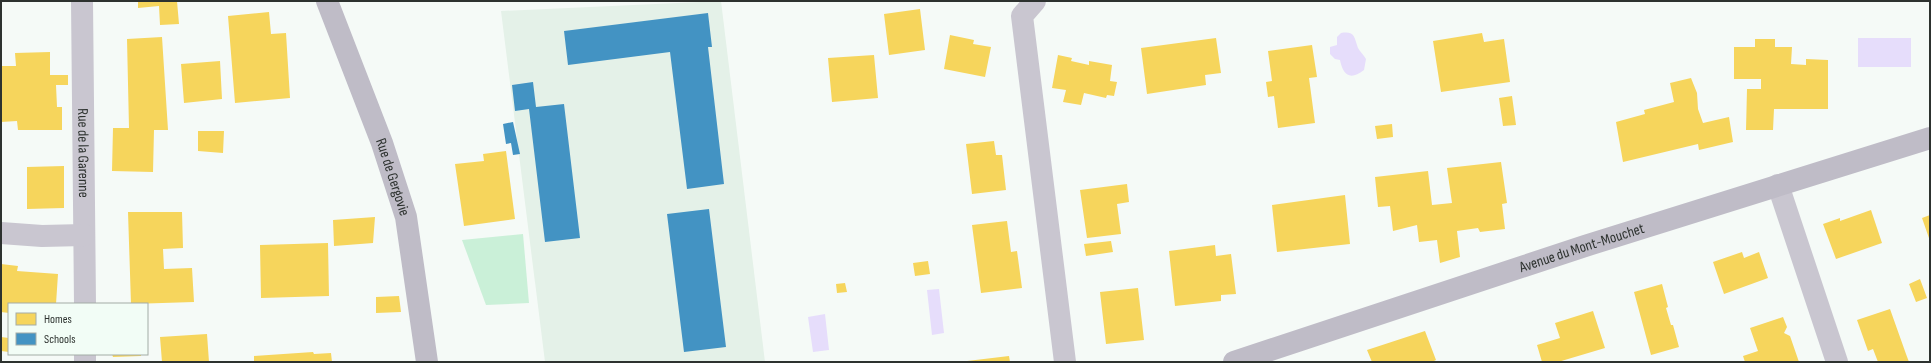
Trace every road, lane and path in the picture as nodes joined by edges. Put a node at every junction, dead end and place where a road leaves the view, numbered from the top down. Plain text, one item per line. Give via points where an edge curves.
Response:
1 (82, 1) edge
2 (327, 1) edge
3 (1035, 1) edge
4 (1930, 138) edge
5 (1778, 185) junction
6 (1, 233) edge
7 (84, 235) junction
8 (84, 303) edge
9 (427, 362) edge
10 (1065, 362) edge
11 (1234, 362) edge
12 (1837, 362) edge

1 - 7 street, Rue de la Garenne
2 - 9 main road, Rue de Gergovie via 382,143 406,217
3 - 10 street via 1022,16
4 - 5 main road, Avenue du Mont-Mouchet
5 - 11 main road, Avenue du Mont-Mouchet
5 - 12 street
6 - 7 street via 42,236
7 - 8 street, Rue de la Garenne

